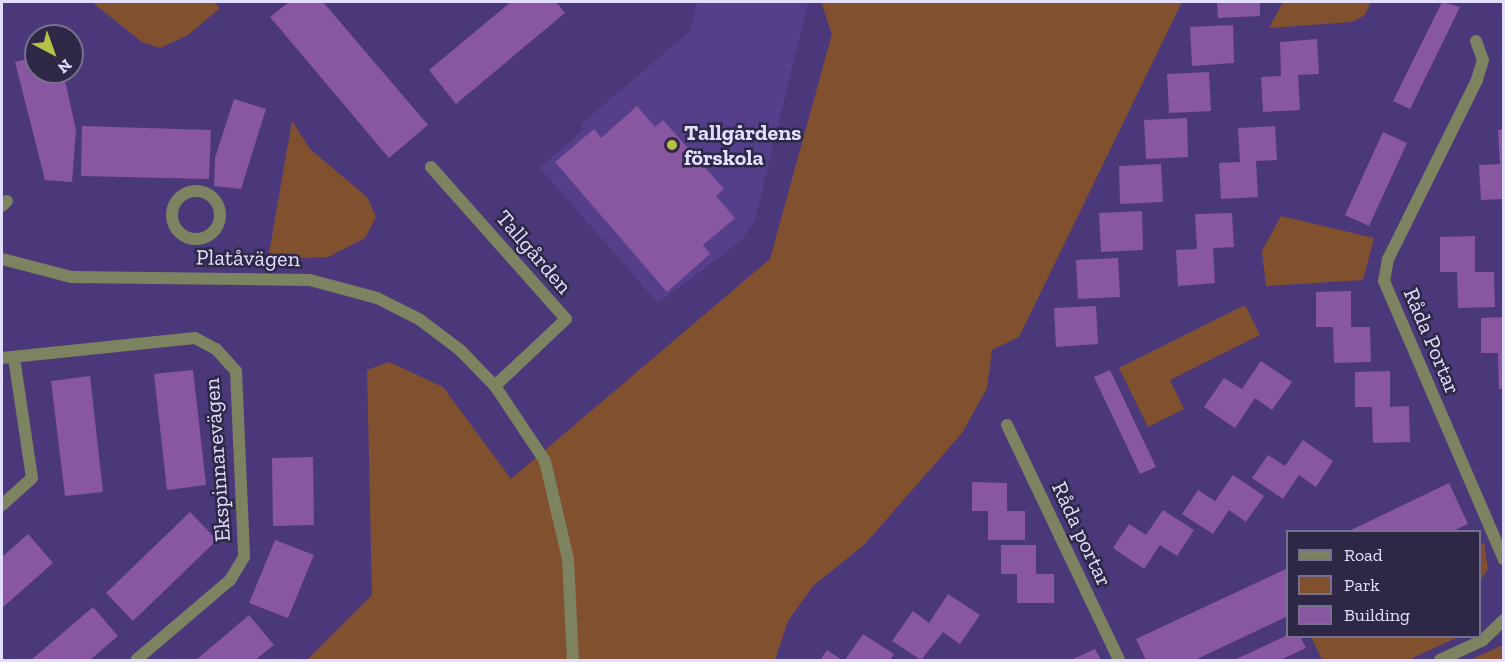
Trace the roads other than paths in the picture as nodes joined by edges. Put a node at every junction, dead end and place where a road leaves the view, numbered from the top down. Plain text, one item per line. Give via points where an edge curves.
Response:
1 (1476, 41) dead end
2 (431, 167) dead end
3 (2, 259) edge
4 (8, 358) edge
5 (495, 386) junction
6 (1007, 425) dead end
7 (2, 505) edge
8 (1503, 559) edge
9 (1503, 620) edge
10 (136, 660) edge
11 (573, 660) edge
12 (1119, 660) edge
13 (1440, 660) edge

1 - 8 street, Råda Portar via 1483,60 1478,80 1388,259 1384,281
2 - 5 street, Tallgården via 566,319
3 - 5 street, Platåvägen via 71,277 278,275 345,288 419,319 460,350
4 - 7 street, Ekspinnarevägen via 32,478
4 - 10 street, Ekspinnarevägen via 195,338 216,349 236,371 244,557 230,580
5 - 11 street, Platåvägen via 545,461 561,512
6 - 12 street, Råda portar
9 - 13 street via 1483,640

